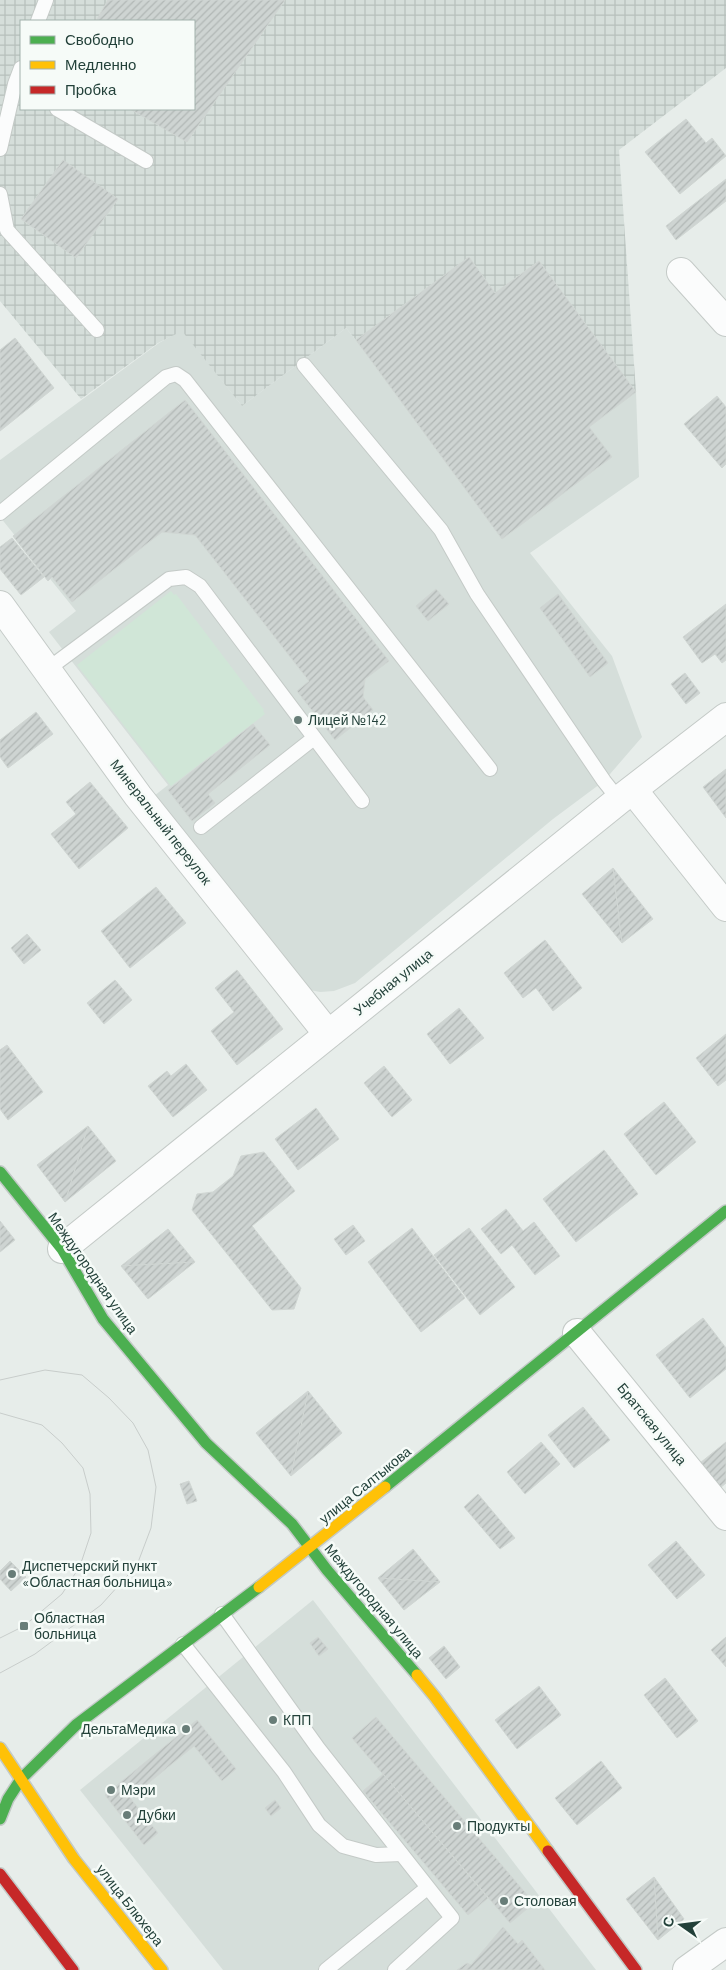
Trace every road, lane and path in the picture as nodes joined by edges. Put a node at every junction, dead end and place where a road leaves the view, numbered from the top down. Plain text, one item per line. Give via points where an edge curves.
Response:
1 (43, 1) edge
2 (38, 20) edge
3 (18, 86) edge
4 (59, 110) edge
5 (0, 149) edge
6 (146, 161) dead end
7 (0, 194) edge
8 (681, 272) dead end
9 (726, 322) edge
10 (97, 330) dead end
11 (304, 365) dead end
12 (0, 513) edge
13 (0, 605) edge
14 (48, 669) junction
15 (726, 717) edge
16 (314, 738) junction
17 (490, 769) dead end
18 (626, 795) junction
19 (362, 801) dead end
20 (200, 827) dead end
21 (726, 908) edge
22 (328, 1034) junction
23 (0, 1172) edge
24 (726, 1211) edge
25 (62, 1249) junction
26 (577, 1332) junction
27 (726, 1516) edge
28 (310, 1548) junction
29 (222, 1614) junction
30 (183, 1644) junction
31 (0, 1748) edge
32 (21, 1779) junction
33 (7, 1783) dead end
34 (0, 1820) edge
35 (401, 1854) junction
36 (0, 1865) edge
37 (1, 1876) edge
38 (427, 1888) junction
39 (726, 1942) edge
40 (73, 1970) edge
41 (162, 1970) edge
42 (326, 1970) edge
43 (395, 1970) edge
44 (636, 1970) edge
45 (687, 1970) edge

1 - 2 lane
3 - 5 lane
4 - 6 lane
7 - 10 lane via 7,230
8 - 9 street
11 - 18 lane via 441,530 477,594 604,782
12 - 17 lane via 166,377 176,374 185,380
13 - 14 street, Минеральный переулок
14 - 16 lane via 169,579 186,577 200,586
14 - 22 street, Минеральный переулок via 138,796
15 - 18 street, Учебная улица
16 - 19 lane
16 - 20 lane
18 - 21 street
18 - 22 street, Учебная улица
22 - 25 street, Учебная улица
23 - 25 main road, Междугородная улица
24 - 26 main road, улица Салтыкова
25 - 28 main road, Междугородная улица via 103,1318 206,1443 292,1524
26 - 27 street, Братская улица
26 - 28 main road, улица Салтыкова
28 - 29 main road, улица Салтыкова
28 - 44 main road, Междугородная улица via 435,1697
29 - 30 main road, улица Салтыкова
29 - 35 lane via 318,1748
30 - 32 main road, улица Салтыкова via 76,1725
30 - 35 lane via 284,1772 319,1825 343,1846 376,1855
31 - 32 main road, улица Блюхера
32 - 33 main road
32 - 34 main road, улица Салтыкова
32 - 41 main road, улица Блюхера via 74,1859
35 - 38 lane
36 - 37 main road
37 - 40 main road
38 - 42 lane
38 - 43 lane via 452,1918
39 - 45 street

